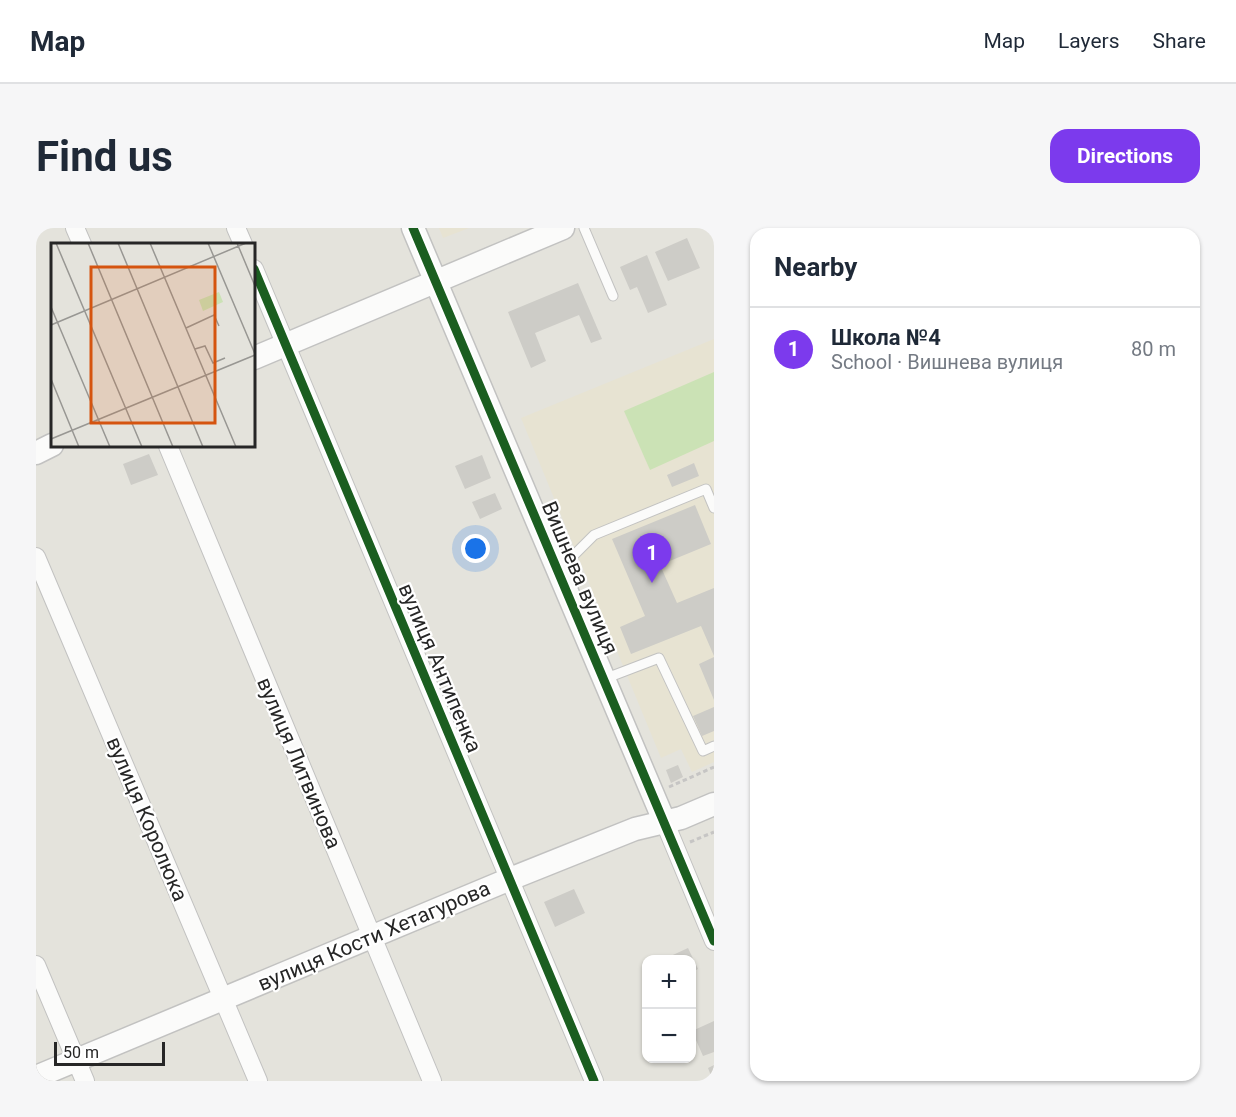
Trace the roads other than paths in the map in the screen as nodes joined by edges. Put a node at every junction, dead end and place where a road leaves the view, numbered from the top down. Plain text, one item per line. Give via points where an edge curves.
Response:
1 (75, 228) edge
2 (236, 228) edge
3 (413, 228) edge
4 (563, 228) edge
5 (584, 228) edge
6 (82, 243) edge
7 (243, 243) edge
8 (255, 272) edge
9 (436, 281) junction
10 (613, 296) dead end
11 (284, 345) junction
12 (255, 358) edge
13 (51, 446) edge
14 (168, 447) edge
15 (36, 453) edge
16 (714, 508) edge
17 (36, 557) edge
18 (555, 564) junction
19 (604, 679) junction
20 (714, 746) edge
21 (714, 804) edge
22 (669, 833) junction
23 (510, 879) junction
24 (371, 937) junction
25 (714, 941) edge
26 (36, 965) edge
27 (222, 999) junction
28 (76, 1060) junction
29 (36, 1077) edge
30 (85, 1081) edge
31 (258, 1081) edge
32 (432, 1081) edge
33 (594, 1081) edge

1 - 6 street
2 - 7 street
3 - 9 street, Вишнева вулиця
4 - 9 street
5 - 10 lane
8 - 11 street, вулиця Антипенка
9 - 11 street
9 - 18 street, Вишнева вулиця
11 - 12 street
11 - 23 street, вулиця Антипенка
13 - 15 street
14 - 24 street, вулиця Литвинова
16 - 18 lane via 706,489 594,535 575,554
17 - 27 street, вулиця Королюка
18 - 19 street, Вишнева вулиця
19 - 20 lane via 659,658 703,751
19 - 22 street, Вишнева вулиця
21 - 22 street, вулиця Кости Хетагурова
22 - 23 street, вулиця Кости Хетагурова via 635,829
22 - 25 street, Вишнева вулиця
23 - 24 street, вулиця Кости Хетагурова
23 - 33 street, вулиця Антипенка
24 - 27 street, вулиця Кости Хетагурова
24 - 32 street, вулиця Литвинова
26 - 28 street
27 - 28 street, вулиця Кости Хетагурова
27 - 31 street, вулиця Королюка
28 - 29 street, вулиця Кости Хетагурова
28 - 30 street

